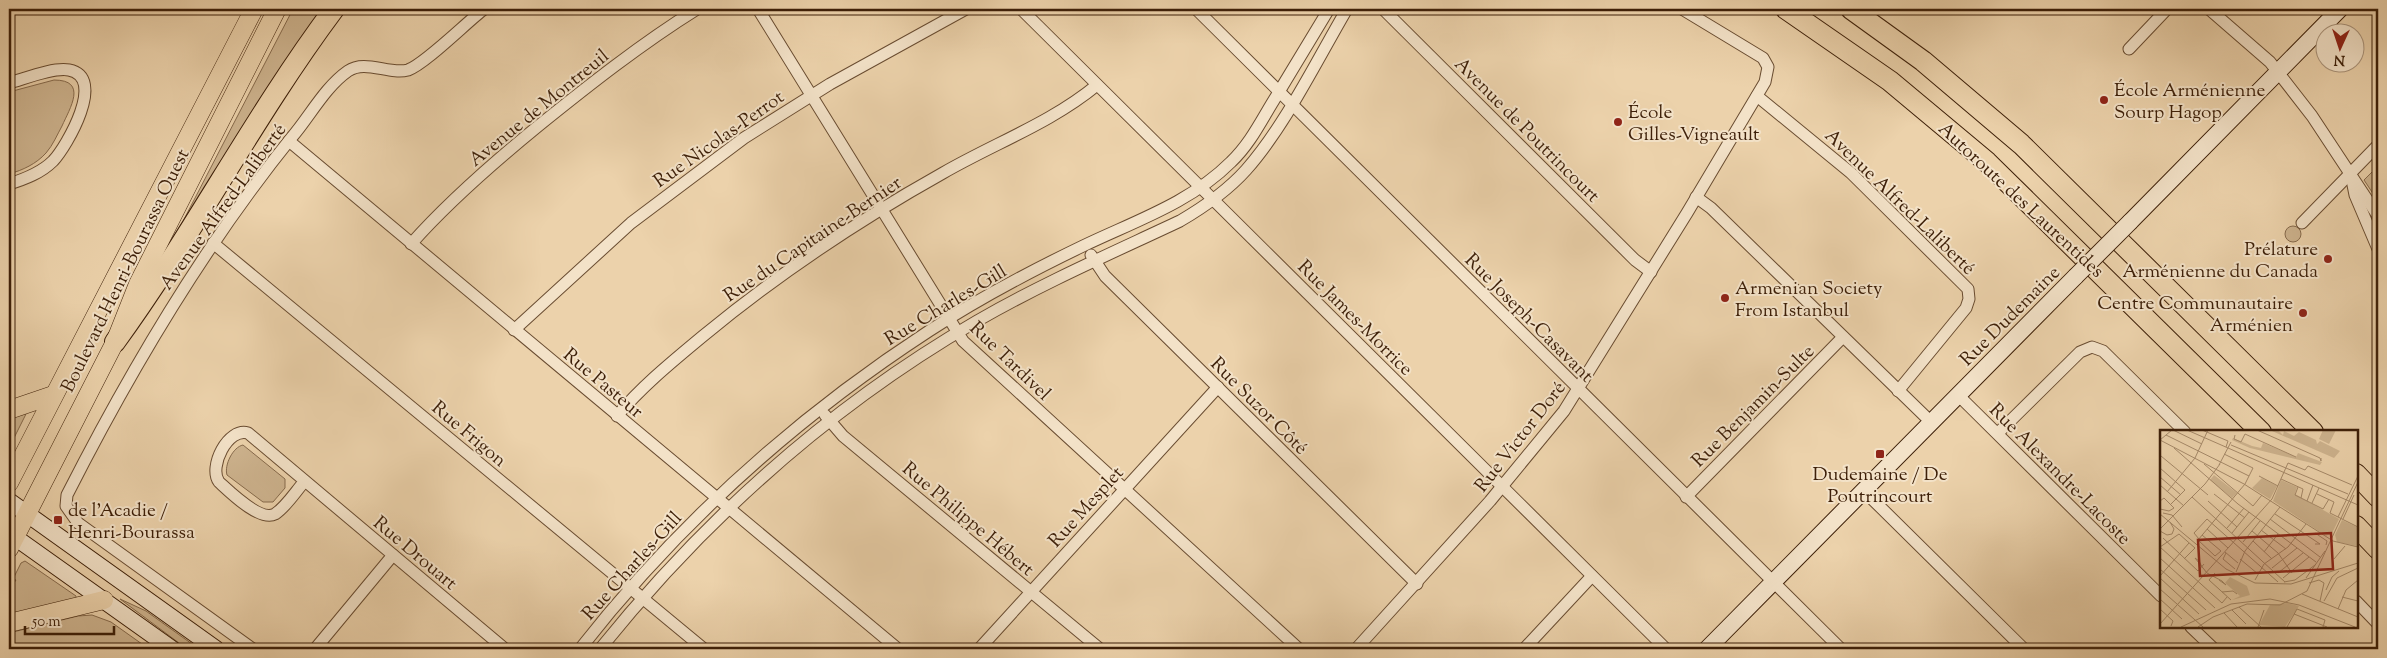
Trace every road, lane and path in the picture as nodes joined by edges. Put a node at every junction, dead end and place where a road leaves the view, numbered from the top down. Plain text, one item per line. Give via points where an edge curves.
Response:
1 (254, 9) edge
2 (278, 9) edge
3 (334, 9) edge
4 (484, 9) edge
5 (697, 9) edge
6 (758, 9) edge
7 (966, 9) edge
8 (1022, 9) edge
9 (1196, 9) edge
10 (1329, 9) edge
11 (1347, 9) edge
12 (1383, 9) edge
13 (1682, 9) edge
14 (1786, 9) edge
15 (1851, 9) edge
16 (2168, 9) edge
17 (2209, 9) edge
18 (2340, 9) edge
19 (2129, 49) dead end
20 (2277, 72) junction
21 (9, 83) edge
22 (1097, 84) junction
23 (1279, 92) junction
24 (810, 96) junction
25 (1757, 96) junction
26 (1291, 104) junction
27 (289, 142) junction
28 (2378, 145) edge
29 (2351, 173) junction
30 (9, 184) edge
31 (1200, 187) junction
32 (1696, 197) junction
33 (1213, 199) junction
34 (881, 209) junction
35 (2378, 216) edge
36 (2302, 223) dead end
37 (213, 242) junction
38 (411, 244) junction
39 (1085, 245) junction
40 (2378, 249) edge
41 (1094, 260) junction
42 (1651, 272) junction
43 (948, 319) junction
44 (514, 330) junction
45 (957, 333) junction
46 (1843, 337) junction
47 (115, 342) junction
48 (1218, 387) junction
49 (1578, 390) junction
50 (1898, 391) junction
51 (53, 394) junction
52 (1958, 395) junction
53 (820, 409) junction
54 (9, 410) edge
55 (617, 416) junction
56 (830, 421) junction
57 (1931, 422) junction
58 (2183, 430) edge
59 (2259, 430) edge
60 (2311, 430) edge
61 (1998, 433) junction
62 (2357, 475) edge
63 (304, 482) junction
64 (9, 483) edge
65 (1502, 486) junction
66 (1124, 489) junction
67 (1864, 491) junction
68 (1686, 497) junction
69 (2378, 497) edge
70 (717, 499) junction
71 (9, 501) edge
72 (729, 508) junction
73 (26, 514) junction
74 (2357, 527) edge
75 (11, 540) edge
76 (2378, 549) edge
77 (393, 556) junction
78 (1592, 576) junction
79 (1774, 582) junction
80 (1416, 584) junction
81 (630, 588) junction
82 (1031, 592) junction
83 (2160, 595) edge
84 (642, 598) junction
85 (104, 600) junction
86 (2357, 602) edge
87 (9, 623) edge
88 (2378, 624) edge
89 (2192, 628) edge
90 (172, 649) edge
91 (216, 649) edge
92 (253, 649) edge
93 (315, 649) edge
94 (506, 649) edge
95 (580, 649) edge
96 (600, 649) edge
97 (704, 649) edge
98 (898, 649) edge
99 (979, 649) edge
100 (1100, 649) edge
101 (1299, 649) edge
102 (1356, 649) edge
103 (1524, 649) edge
104 (1666, 649) edge
105 (1706, 649) edge
106 (1842, 649) edge
107 (2024, 649) edge
108 (2214, 649) edge

1 - 51 main road, Boulevard Henri-Bourassa Ouest
2 - 47 main road, Boulevard Henri-Bourassa Ouest via 138,284
3 - 47 highway via 260,116 153,290
4 - 27 street, Avenue Alfred-Laliberté via 412,68 399,71 358,67 348,71 323,97
5 - 38 street, Avenue de Montreuil via 552,115 462,192
6 - 24 street, Rue Tardivel
7 - 24 street, Rue Nicolas-Perrot
8 - 22 street, Rue James-Morrice
9 - 23 street, Rue Joseph-Casavant
10 - 23 street, Rue Charles-Gill
11 - 26 street, Rue Charles-Gill
12 - 42 street, Avenue de Poutrincourt via 1635,260
13 - 25 street, Rue Victor Doré via 1765,60 1768,67 1766,79
14 - 59 highway, Autoroute des Laurentides via 1890,81 1987,162
15 - 60 highway, Autoroute des Laurentides via 1935,71 2021,144
16 - 19 street
17 - 20 street via 2267,58
18 - 20 street, Rue Dudemaine
20 - 29 street
20 - 52 street, Rue Dudemaine, bridge
21 - 30 street via 58,70 70,70 79,76 86,92 82,109 55,159 39,172
22 - 31 street, Rue James-Morrice
22 - 34 street, Rue du Capitaine-Bernier via 1053,118 968,159
23 - 26 street, Rue Joseph-Casavant
23 - 31 street, Rue Charles-Gill via 1239,154
24 - 34 street, Rue Tardivel
24 - 44 street, Rue Nicolas-Perrot via 744,138 637,218
25 - 32 street, Rue Victor Doré
25 - 50 street, Avenue Alfred-Laliberté via 1851,173 1968,289 1970,299 1966,308
26 - 33 street, Rue Charles-Gill via 1253,162
26 - 49 street, Rue Joseph-Casavant
27 - 37 street, Avenue Alfred-Laliberté
27 - 38 street, Rue Pasteur
28 - 29 street
29 - 35 street
29 - 36 street
29 - 40 street via 2355,195
31 - 33 street, Rue James-Morrice
31 - 39 street, Rue Charles-Gill via 1171,205
32 - 42 street, Rue Victor Doré
32 - 46 street
33 - 41 street, Rue Charles-Gill via 1180,221
33 - 65 street, Rue James-Morrice
34 - 43 street, Rue Tardivel
34 - 55 street, Rue du Capitaine-Bernier via 728,316 668,366
37 - 81 street, Rue Frigon
37 - 92 street, Avenue Alfred-Laliberté via 166,315 66,499 68,510 86,530
38 - 44 street, Rue Pasteur
39 - 41 street, Rue Suzor Côté
39 - 43 street, Rue Charles-Gill
41 - 45 street, Rue Charles-Gill via 1022,295
41 - 48 street, Rue Suzor Côté via 1106,276
42 - 49 street, Rue Victor Doré
43 - 45 street, Rue Tardivel
43 - 53 street, Rue Charles-Gill via 872,369
44 - 55 street, Rue Pasteur
45 - 56 street, Rue Charles-Gill
45 - 66 street, Rue Tardivel via 969,348
46 - 50 street
46 - 68 street, Rue Benjamin-Sulte
47 - 73 main road, Boulevard Henri-Bourassa Ouest
48 - 66 street, Rue Mesplet
48 - 80 street, Rue Suzor Côté
49 - 65 street, Rue Victor Doré via 1556,422
49 - 68 street, Rue Joseph-Casavant
50 - 57 street
51 - 54 main road
51 - 64 main road, Boulevard Henri-Bourassa Ouest
52 - 57 street, Rue Dudemaine
52 - 61 street, Rue Alexandre-Lacoste
53 - 56 street, Rue Philippe Hébert
53 - 70 street, Rue Charles-Gill
55 - 70 street, Rue Pasteur
56 - 72 street, Rue Charles-Gill
56 - 82 street, Rue Philippe Hébert via 843,436
57 - 67 street, Rue Dudemaine
58 - 61 street via 2103,351 2092,346 2080,352
61 - 83 street, Rue Alexandre-Lacoste
62 - 69 highway
63 - 63 street, Rue Drouart via 245,432 232,436 215,467 219,482 265,516 277,512
63 - 77 street, Rue Drouart
65 - 78 street, Rue James-Morrice
65 - 80 street, Rue Victor Doré
66 - 82 street, Rue Mesplet
66 - 101 street, Rue Tardivel
67 - 79 street, Rue Dudemaine
67 - 107 street
68 - 79 street, Rue Joseph-Casavant
70 - 72 street, Rue Pasteur
70 - 81 street, Rue Charles-Gill
71 - 73 street
72 - 84 street, Rue Charles-Gill
72 - 98 street, Rue Pasteur
73 - 75 main road, Boulevard Henri-Bourassa Ouest
73 - 91 street
74 - 76 highway
75 - 85 street
77 - 93 street
77 - 94 street, Rue Drouart
78 - 103 street
78 - 104 street, Rue James-Morrice
79 - 105 street, Rue Dudemaine
79 - 106 street, Rue Joseph-Casavant
80 - 102 street, Rue Victor Doré
81 - 84 street, Rue Frigon
81 - 95 street, Rue Charles-Gill
82 - 99 street, Rue Mesplet
82 - 100 street, Rue Philippe Hébert
84 - 96 street, Rue Charles-Gill
84 - 97 street, Rue Frigon
85 - 87 main road
85 - 90 street
86 - 88 street
89 - 108 street

